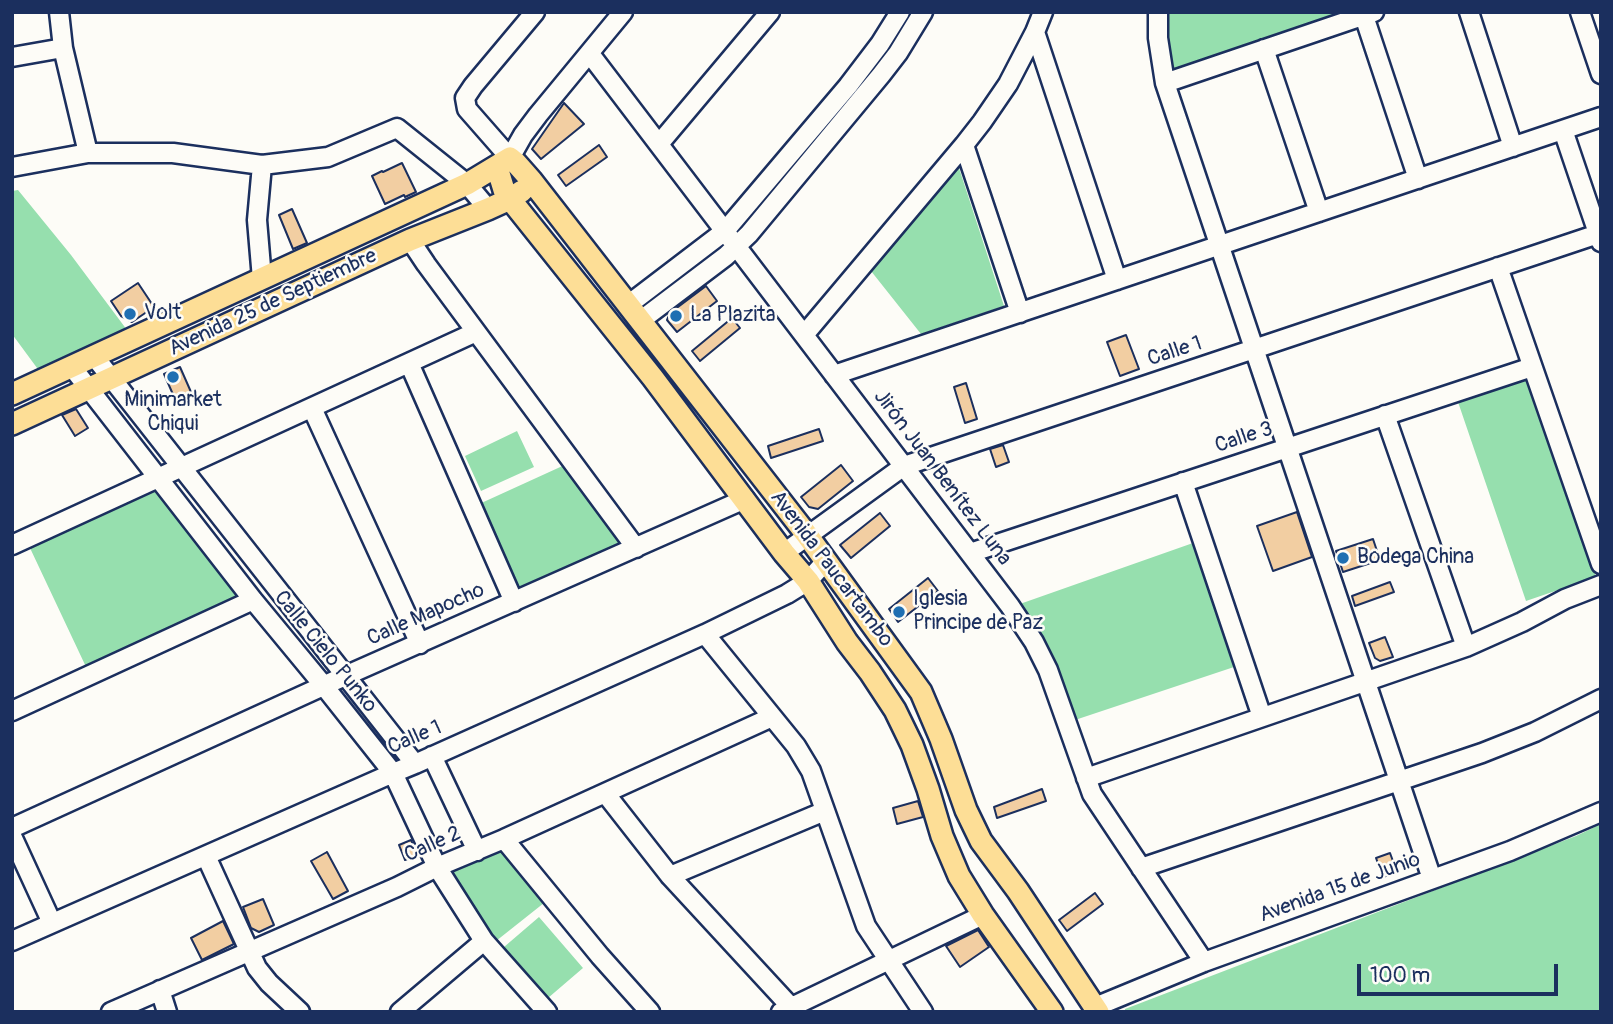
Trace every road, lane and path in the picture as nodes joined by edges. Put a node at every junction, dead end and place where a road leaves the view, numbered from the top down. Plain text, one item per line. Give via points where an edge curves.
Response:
1 (59, 12) edge
2 (535, 12) edge
3 (623, 12) edge
4 (770, 12) edge
5 (900, 12) edge
6 (923, 12) edge
7 (1044, 12) edge
8 (1158, 12) edge
9 (1469, 12) edge
10 (1580, 12) edge
11 (1369, 14) edge
12 (1594, 31) edge
13 (1035, 33) junction
14 (63, 48) junction
15 (1264, 49) junction
16 (590, 54) junction
17 (12, 57) edge
18 (1601, 74) edge
19 (1165, 83) junction
20 (1601, 117) edge
21 (1563, 130) junction
22 (659, 144) junction
23 (964, 145) junction
24 (1513, 147) junction
25 (88, 153) junction
26 (503, 163) junction
27 (262, 165) junction
28 (12, 167) edge
29 (1418, 179) junction
30 (531, 180) junction
31 (467, 184) junction
32 (510, 199) junction
33 (488, 209) junction
34 (1319, 212) junction
35 (724, 231) junction
36 (1600, 236) edge
37 (410, 240) junction
38 (1220, 246) junction
39 (737, 247) junction
40 (1498, 267) junction
41 (262, 279) junction
42 (1117, 280) junction
43 (634, 313) junction
44 (1020, 313) junction
45 (476, 332) junction
46 (804, 335) junction
47 (1254, 349) junction
48 (94, 356) junction
49 (409, 363) junction
50 (72, 367) junction
51 (1532, 367) junction
52 (834, 375) junction
53 (112, 378) junction
54 (89, 389) junction
55 (12, 394) edge
56 (312, 408) junction
57 (1385, 415) junction
58 (12, 424) edge
59 (1287, 448) junction
60 (904, 466) junction
61 (181, 467) junction
62 (158, 478) junction
63 (1183, 482) junction
64 (745, 499) junction
65 (807, 535) junction
66 (12, 545) edge
67 (636, 548) junction
68 (784, 553) junction
69 (970, 553) junction
70 (826, 561) junction
71 (1601, 564) edge
72 (808, 581) junction
73 (1601, 585) edge
74 (253, 600) junction
75 (514, 602) junction
76 (705, 634) junction
77 (420, 644) junction
78 (1466, 647) junction
79 (345, 676) junction
80 (1366, 681) junction
81 (324, 686) junction
82 (1601, 699) edge
83 (12, 711) edge
84 (772, 717) junction
85 (1262, 717) junction
86 (432, 756) junction
87 (415, 764) junction
88 (393, 772) junction
89 (1086, 778) junction
90 (1399, 781) junction
91 (605, 793) junction
92 (825, 811) junction
93 (1601, 812) edge
94 (12, 828) edge
95 (12, 836) edge
96 (505, 839) junction
97 (477, 851) junction
98 (206, 856) junction
99 (437, 867) junction
100 (1141, 868) junction
101 (670, 876) junction
102 (1432, 879) junction
103 (983, 915) junction
104 (52, 923) junction
105 (12, 941) edge
106 (484, 941) junction
107 (249, 951) junction
108 (888, 961) junction
109 (1204, 962) junction
110 (160, 990) junction
111 (786, 1009) edge
112 (1097, 1010) edge
113 (113, 1011) edge
114 (167, 1012) edge
115 (300, 1012) edge
116 (400, 1012) edge
117 (547, 1012) edge
118 (650, 1012) edge
119 (923, 1012) edge
120 (1052, 1012) edge

1 - 14 street
2 - 26 street via 465,98
3 - 16 street
4 - 22 street
5 - 35 street via 848,86
6 - 39 street via 881,75
7 - 13 street
8 - 19 street
9 - 24 street
10 - 12 street
11 - 15 street
11 - 29 street
12 - 18 street
13 - 23 street via 1007,84
13 - 42 street
14 - 17 street
14 - 25 street
15 - 19 street
15 - 34 street
16 - 22 street, Jirón Juan Benítez Luna
16 - 26 street
19 - 38 street
20 - 21 street
21 - 24 street
21 - 36 street
22 - 35 street, Jirón Juan Benítez Luna
23 - 44 street
23 - 46 street
24 - 29 street
25 - 27 street via 173,153
25 - 28 street
26 - 30 main road, Avenida Paucartambo via 516,163
26 - 31 main road, Avenida 25 de Septiembre
26 - 32 main road, Avenida Paucartambo via 504,190
27 - 31 street via 328,157 397,128
27 - 41 street via 257,220
29 - 34 street
30 - 32 main road, Avenida 25 de Septiembre
30 - 43 main road, Avenida Paucartambo
31 - 33 street
31 - 41 main road, Avenida 25 de Septiembre
32 - 33 main road, Avenida 25 de Septiembre
32 - 64 main road, Avenida Paucartambo
33 - 37 main road, Avenida 25 de Septiembre
34 - 38 street
35 - 39 street, Jirón Juan Benítez Luna
35 - 43 street
36 - 40 street, Calle 1
37 - 45 street
37 - 53 main road, Avenida 25 de Septiembre
38 - 42 street
38 - 47 street
39 - 43 street
39 - 46 street, Jirón Juan Benítez Luna
40 - 47 street, Calle 1
40 - 51 street
41 - 48 main road, Avenida 25 de Septiembre
42 - 44 street
43 - 65 main road, Avenida Paucartambo
44 - 52 street
45 - 49 street
45 - 67 street
46 - 52 street, Jirón Juan Benítez Luna
47 - 59 street
47 - 60 street, Calle 1
48 - 50 main road, Avenida 25 de Septiembre
48 - 53 street, Calle Cielo Punko
49 - 56 street
49 - 75 street
50 - 54 street, Calle Cielo Punko
50 - 55 main road, Avenida 25 de Septiembre
51 - 57 street, Calle 3
51 - 71 street
52 - 60 street, Jirón Juan Benítez Luna
53 - 54 main road, Avenida 25 de Septiembre
53 - 61 street, Calle Cielo Punko
54 - 58 main road, Avenida 25 de Septiembre
54 - 62 street, Calle Cielo Punko
56 - 61 street
56 - 77 street
57 - 59 street, Calle 3
57 - 78 street
59 - 63 street, Calle 3
59 - 80 street
60 - 65 street, Calle 1
60 - 69 street, Jirón Juan Benítez Luna
61 - 62 street
61 - 79 street, Calle Cielo Punko
62 - 66 street
62 - 74 street, Calle Cielo Punko
63 - 69 street, Calle 3
63 - 85 street
64 - 67 street, Calle Mapocho
64 - 68 main road, Avenida Paucartambo
65 - 68 street, Calle 1
65 - 70 main road, Avenida Paucartambo
67 - 75 street, Calle Mapocho
68 - 72 main road, Avenida Paucartambo
69 - 89 street, Jirón Juan Benítez Luna via 1041,656
70 - 72 street, Calle 1
70 - 112 main road, Avenida Paucartambo via 921,692 981,841
72 - 76 street, Calle 1
72 - 103 main road, Avenida Paucartambo via 895,710 959,876
73 - 78 street
74 - 81 street, Calle Cielo Punko
74 - 83 street
75 - 77 street, Calle Mapocho
76 - 84 street
76 - 86 street, Calle 1
77 - 79 street, Calle Mapocho
78 - 80 street
79 - 81 street, Calle Mapocho
79 - 87 street, Calle Cielo Punko
80 - 85 street
80 - 90 street
81 - 88 street, Calle Cielo Punko
81 - 94 street, Calle Mapocho
82 - 90 street via 1535,732
84 - 91 street, Calle 2
84 - 92 street via 811,771
85 - 89 street
86 - 87 street, Calle 1
86 - 97 street
87 - 88 street, Calle 1
88 - 98 street, Calle 1
88 - 99 street, Calle Cielo Punko
89 - 100 street, Jirón Juan Benítez Luna
90 - 100 street
90 - 102 street
91 - 96 street, Calle 2
91 - 101 street
92 - 101 street
92 - 108 street via 866,926
93 - 102 street, Avenida 15 de Junio
95 - 104 street
96 - 97 street, Calle 2
96 - 118 street
97 - 99 street, Calle 2
98 - 104 street, Calle 1
98 - 107 street
99 - 106 street, Calle Cielo Punko
99 - 107 street, Calle 2
100 - 109 street, Jirón Juan Benítez Luna
101 - 111 street
102 - 109 street, Avenida 15 de Junio
103 - 108 street
103 - 120 main road, Avenida Paucartambo
104 - 105 street, Calle 1
106 - 116 street
106 - 117 street, Calle Cielo Punko
107 - 110 street, Calle 2
107 - 115 street via 269,983
108 - 111 street
108 - 119 street
109 - 112 street, Avenida 15 de Junio
110 - 113 street, Calle 2
110 - 114 street

